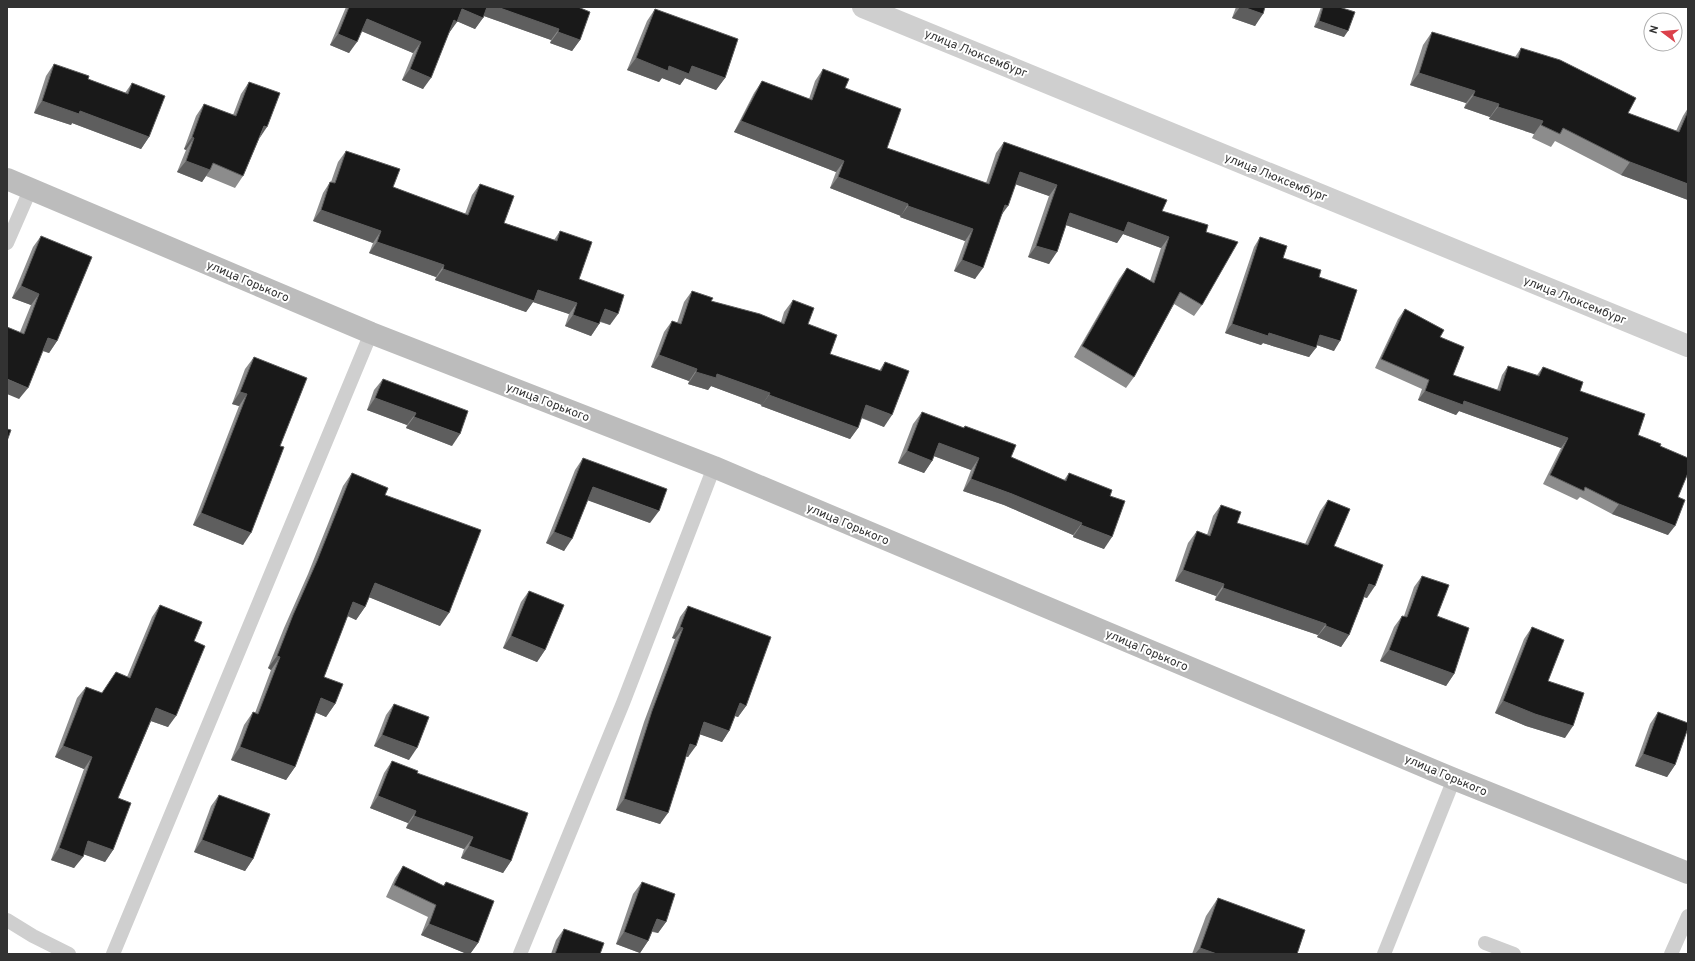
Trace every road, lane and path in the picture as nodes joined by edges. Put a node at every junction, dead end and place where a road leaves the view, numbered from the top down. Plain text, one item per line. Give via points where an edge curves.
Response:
1 (863, 7) edge
2 (7, 179) edge
3 (31, 188) junction
4 (7, 243) edge
5 (371, 333) junction
6 (1688, 346) edge
7 (714, 467) junction
8 (1454, 779) junction
9 (1688, 873) edge
10 (1688, 916) edge
11 (7, 920) edge
12 (1485, 943) dead end
13 (69, 954) edge
14 (113, 954) edge
15 (520, 954) edge
16 (1384, 954) edge
17 (1514, 954) edge
18 (1671, 954) edge

1 - 6 street, улица Люксембург
2 - 3 street, улица Горького
3 - 4 lane
3 - 5 street, улица Горького
5 - 7 street, улица Горького
5 - 14 lane
7 - 8 street, улица Горького
7 - 15 lane via 623,703
8 - 9 street, улица Горького
8 - 16 lane
10 - 18 lane
11 - 13 lane
12 - 17 lane

